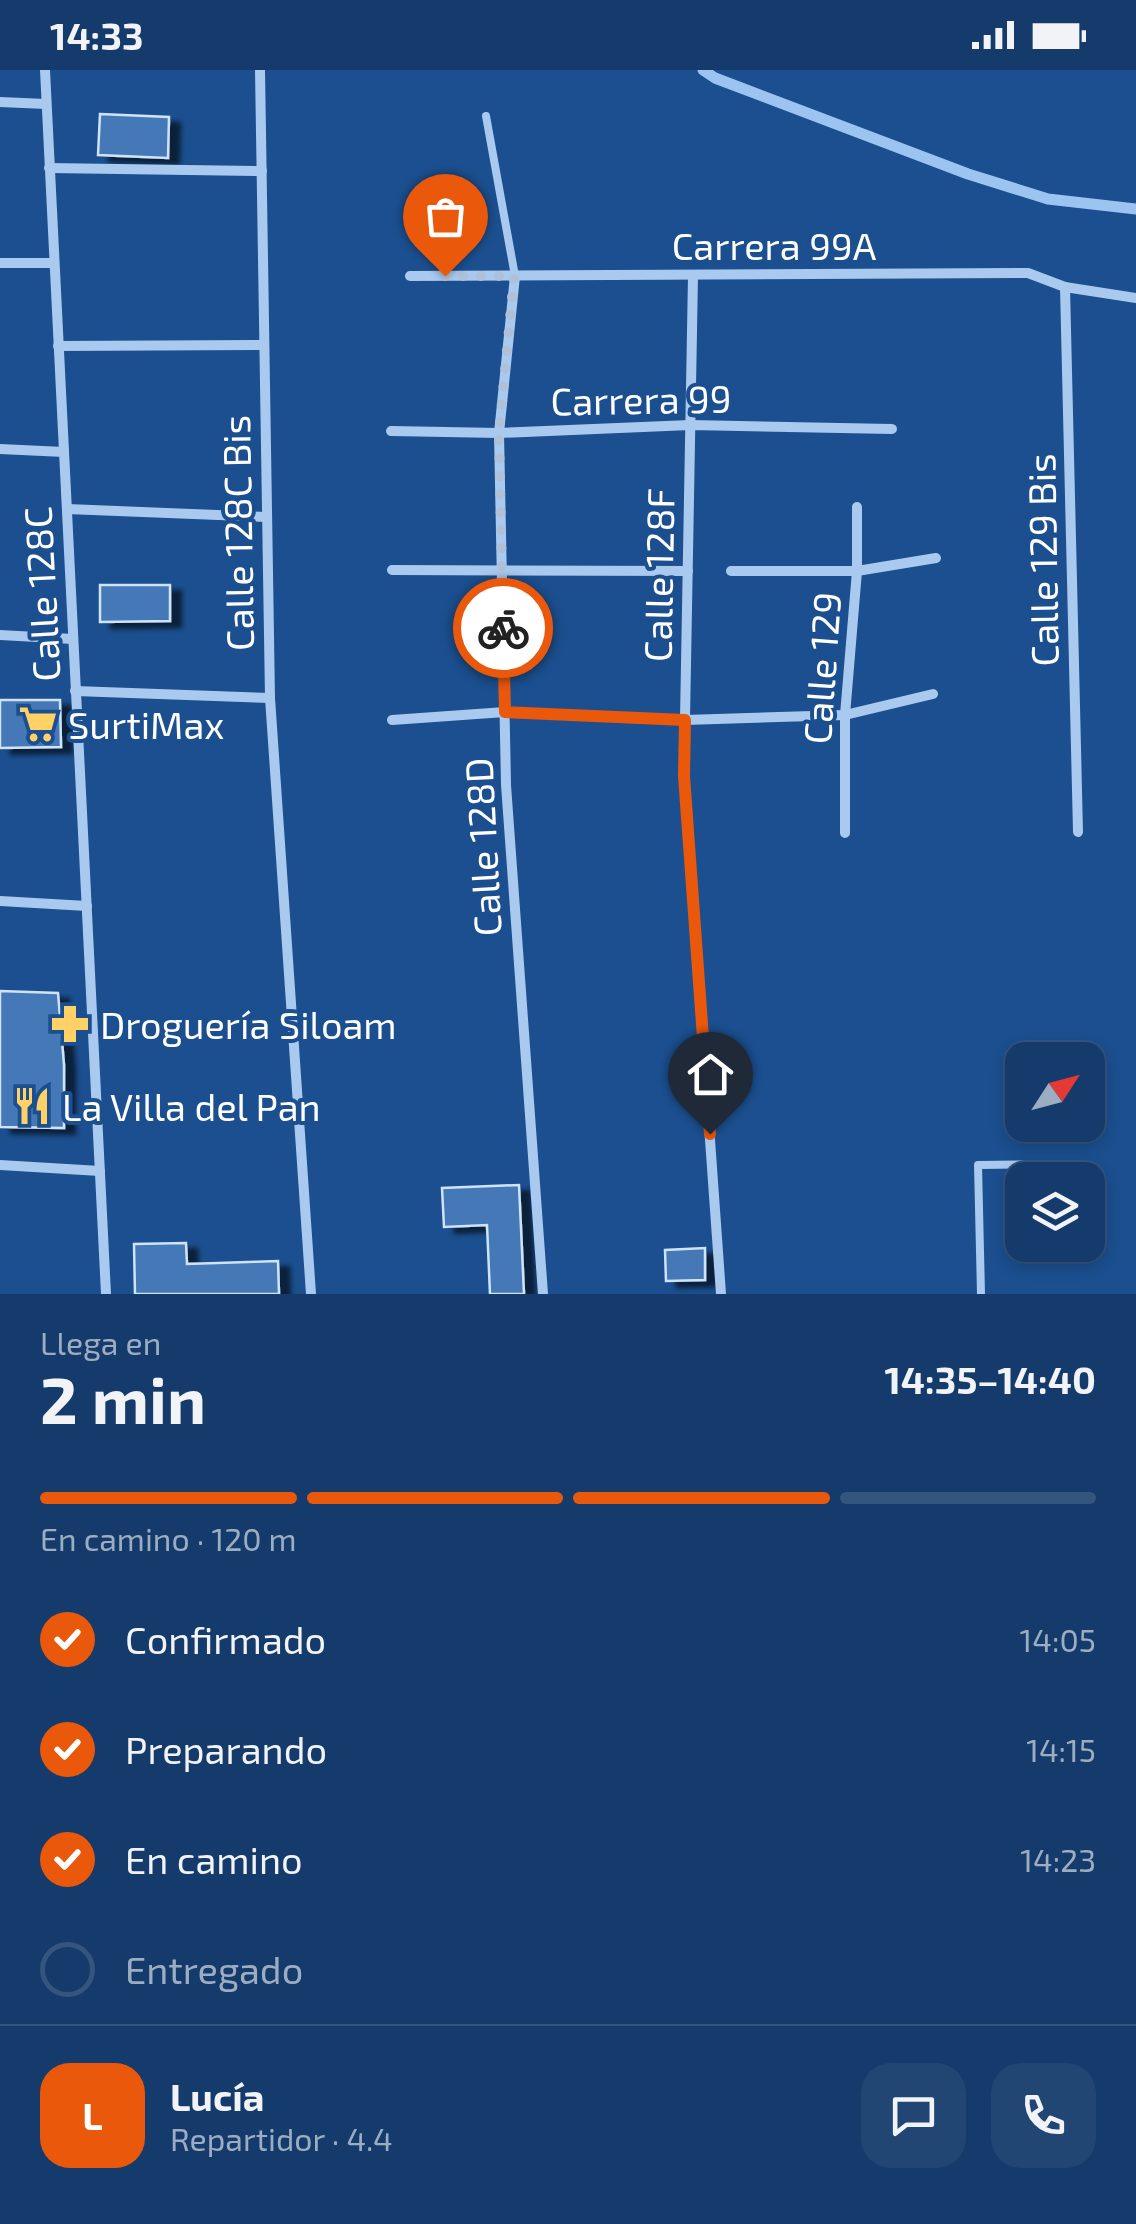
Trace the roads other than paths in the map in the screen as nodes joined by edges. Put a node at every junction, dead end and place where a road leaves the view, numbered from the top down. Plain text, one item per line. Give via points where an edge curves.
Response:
1 (44, 70) edge
2 (260, 70) edge
3 (0, 102) edge
4 (46, 104) junction
5 (486, 116) dead end
6 (49, 168) junction
7 (262, 172) junction
8 (0, 263) edge
9 (54, 263) junction
10 (410, 276) dead end
11 (514, 276) junction
12 (693, 276) junction
13 (1065, 286) junction
14 (1136, 298) edge
15 (264, 345) junction
16 (58, 346) junction
17 (690, 424) junction
18 (892, 429) dead end
19 (391, 432) dead end
20 (499, 433) junction
21 (0, 448) edge
22 (64, 452) junction
23 (858, 507) dead end
24 (67, 509) junction
25 (266, 516) junction
26 (936, 558) dead end
27 (392, 570) dead end
28 (857, 570) junction
29 (502, 571) junction
30 (688, 571) junction
31 (731, 571) dead end
32 (0, 635) edge
33 (73, 639) junction
34 (76, 690) junction
35 (934, 694) dead end
36 (270, 698) junction
37 (505, 712) junction
38 (845, 716) junction
39 (392, 720) dead end
40 (685, 720) junction
41 (845, 832) dead end
42 (1078, 832) dead end
43 (0, 902) edge
44 (87, 906) junction
45 (0, 1165) edge
46 (1005, 1165) edge
47 (100, 1171) junction
48 (106, 1294) edge
49 (311, 1294) edge
50 (543, 1294) edge
51 (721, 1294) edge
52 (981, 1294) edge

1 - 4 street, Calle 128C
2 - 7 street, Calle 128C Bis
3 - 4 street
4 - 6 street, Calle 128C
5 - 11 lane
6 - 7 street
6 - 9 street, Calle 128C
7 - 15 street, Calle 128C Bis
8 - 9 street
9 - 16 street, Calle 128C
10 - 11 street, Carrera 99A
11 - 12 street, Carrera 99A
11 - 20 street, Calle 128D
12 - 13 street, Carrera 99A via 1028,273
12 - 17 street, Calle 128F
13 - 14 street, Carrera 99A
13 - 42 street, Calle 129 Bis
15 - 16 street
15 - 25 street, Calle 128C Bis
16 - 22 street, Calle 128C
17 - 18 street, Carrera 99
17 - 20 street, Carrera 99
17 - 30 street, Calle 128F
19 - 20 street, Carrera 99
20 - 29 street, Calle 128D
21 - 22 street
22 - 24 street, Calle 128C
23 - 28 street, Calle 129
24 - 25 street
24 - 33 street, Calle 128C
25 - 36 street, Calle 128C Bis
26 - 28 street
27 - 29 street
28 - 31 street
28 - 38 street, Calle 129
29 - 30 street
29 - 37 street, Calle 128D
30 - 40 street, Calle 128F
32 - 33 street
33 - 34 street, Calle 128C
34 - 36 street
34 - 44 street, Calle 128C
35 - 38 street
36 - 49 street, Calle 128C Bis
37 - 39 street
37 - 40 street
37 - 50 street, Calle 128D
38 - 40 street
38 - 41 street, Calle 129
40 - 51 street, Calle 128F
43 - 44 street
44 - 47 street, Calle 128C
45 - 47 street
46 - 52 lane via 978,1165
47 - 48 street, Calle 128C

